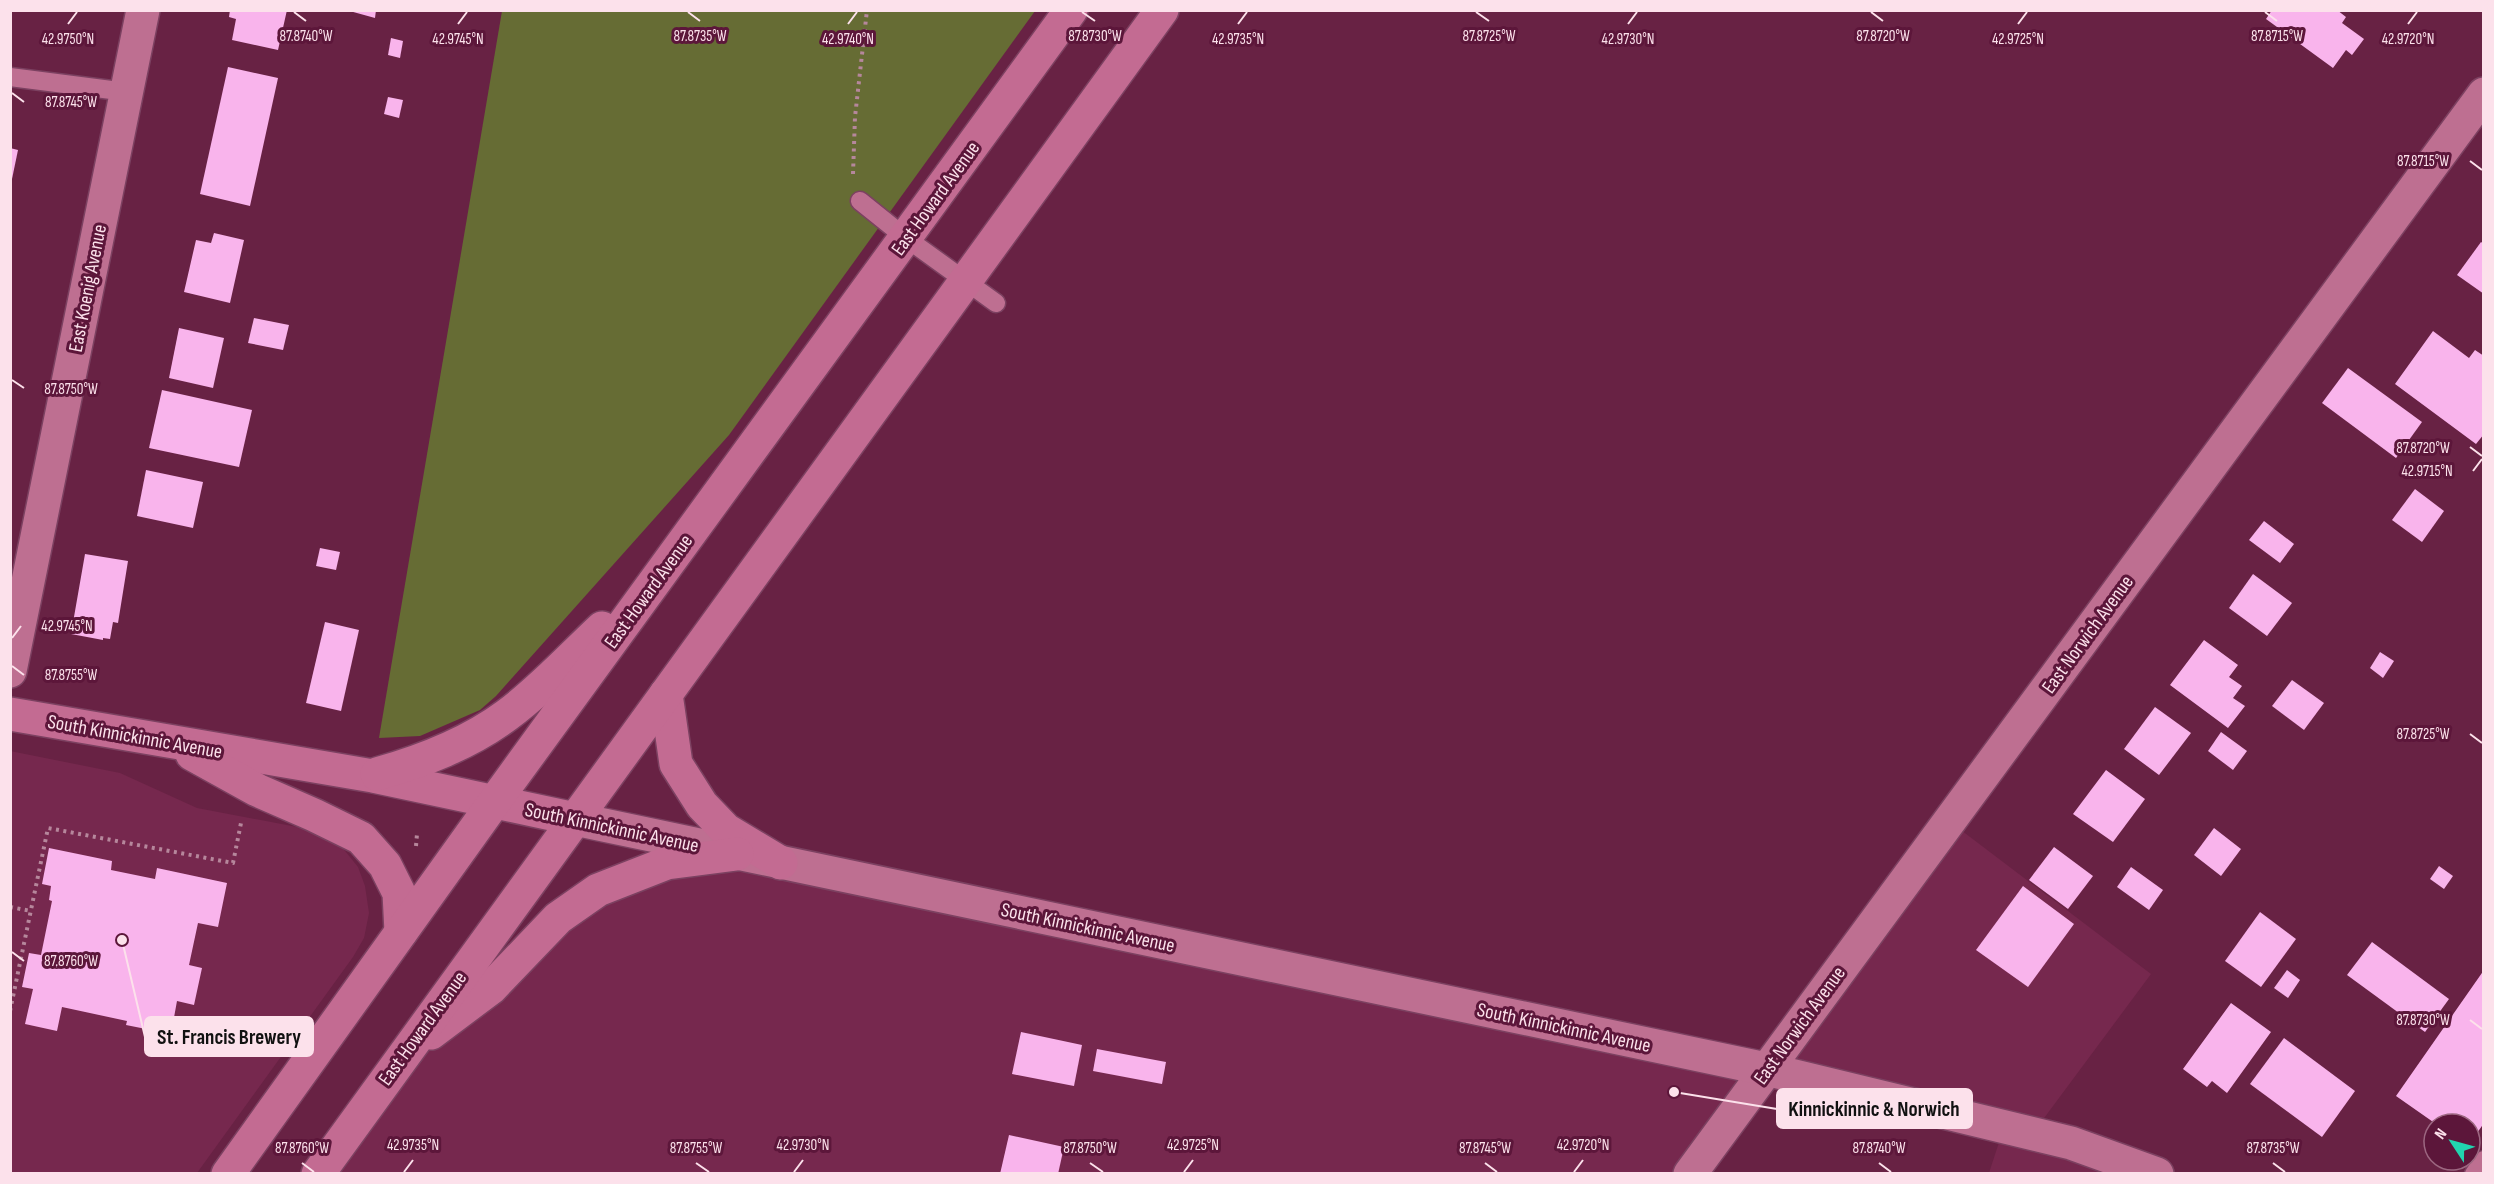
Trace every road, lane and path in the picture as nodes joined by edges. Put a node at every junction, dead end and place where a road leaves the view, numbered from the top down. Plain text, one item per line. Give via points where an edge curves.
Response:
1 (143, 10) edge
2 (867, 10) edge
3 (1071, 10) edge
4 (1162, 10) edge
5 (10, 77) edge
6 (127, 92) junction
7 (2484, 94) edge
8 (860, 201) joint
9 (906, 238) junction
10 (964, 281) junction
11 (996, 303) dead end
12 (666, 566) junction
13 (10, 671) edge
14 (666, 694) junction
15 (10, 714) edge
16 (172, 742) junction
17 (373, 776) junction
18 (495, 801) junction
19 (574, 819) junction
20 (242, 822) dead end
21 (736, 854) junction
22 (781, 863) junction
23 (10, 907) edge
24 (31, 911) junction
25 (400, 932) junction
26 (10, 1011) edge
27 (403, 1054) junction
28 (1766, 1069) junction
29 (2484, 1160) edge
30 (228, 1173) edge
31 (318, 1173) edge
32 (1690, 1173) edge
33 (2157, 1173) edge
34 (2474, 1173) edge

1 - 6 street, East Koenig Avenue
2 - 8 path via 853,170
3 - 9 main road, East Howard Avenue
4 - 10 main road, East Howard Avenue
5 - 6 lane
6 - 13 street, East Koenig Avenue
7 - 28 street, East Norwich Avenue
8 - 9 lane
9 - 10 lane
9 - 12 main road, East Howard Avenue
10 - 11 lane
10 - 14 main road, East Howard Avenue
12 - 17 main road via 507,715 425,760
12 - 18 main road, East Howard Avenue
14 - 19 main road, East Howard Avenue
14 - 22 main road via 676,764 702,805 726,830
15 - 16 main road, South Kinnickinnic Avenue
16 - 17 main road, South Kinnickinnic Avenue
16 - 25 main road via 257,790 361,838 385,865 399,893
17 - 18 main road, South Kinnickinnic Avenue
18 - 19 main road, South Kinnickinnic Avenue
18 - 25 main road, East Howard Avenue
19 - 21 street, South Kinnickinnic Avenue
19 - 27 main road, East Howard Avenue
20 - 24 path via 232,863 48,828
21 - 22 street, South Kinnickinnic Avenue
21 - 27 main road via 667,863 598,890 558,918 491,988
22 - 28 street, South Kinnickinnic Avenue
23 - 24 path
24 - 26 path
25 - 30 main road, East Howard Avenue
27 - 31 main road, East Howard Avenue
28 - 32 street, East Norwich Avenue
28 - 33 street, South Kinnickinnic Avenue via 2071,1143
29 - 34 lane

